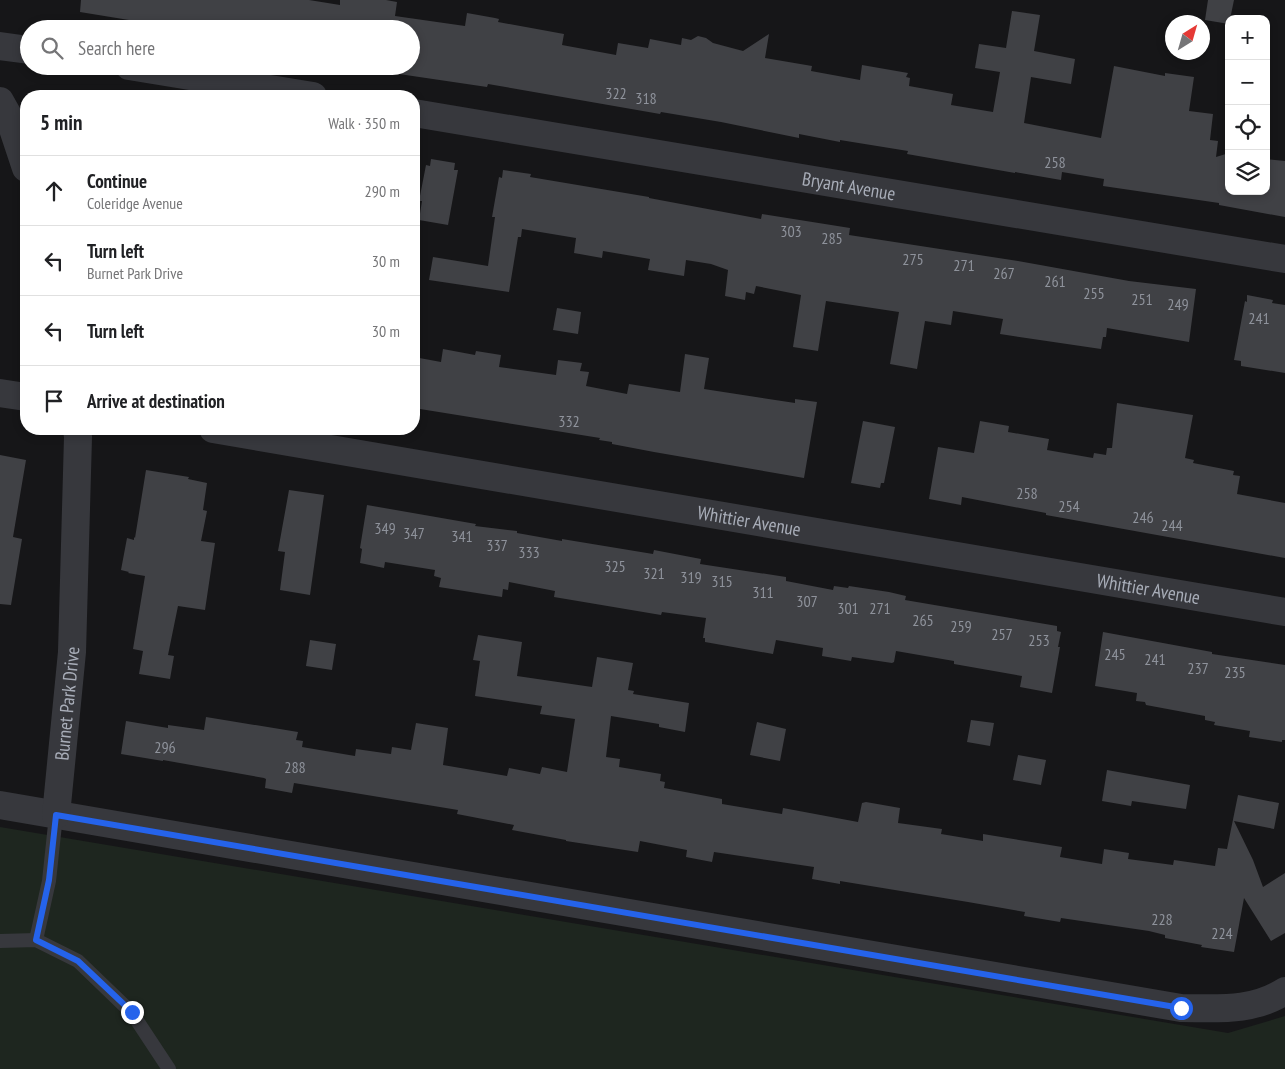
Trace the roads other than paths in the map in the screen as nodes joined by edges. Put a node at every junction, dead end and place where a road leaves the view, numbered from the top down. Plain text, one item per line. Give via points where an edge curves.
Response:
1 (0, 46) edge
2 (20, 49) edge
3 (184, 75) edge
4 (277, 90) edge
5 (0, 101) edge
6 (420, 114) edge
7 (20, 150) edge
8 (1285, 259) edge
9 (0, 392) edge
10 (20, 396) edge
11 (78, 435) edge
12 (247, 435) edge
13 (1285, 612) edge
14 (0, 805) edge
15 (56, 815) junction
16 (36, 940) junction
17 (0, 941) edge
18 (1285, 991) edge
19 (169, 1069) edge

1 - 2 street
3 - 4 street
5 - 7 street
6 - 8 street, Bryant Avenue
9 - 10 street
11 - 15 street, Burnet Park Drive via 72,652
12 - 13 street, Whittier Avenue
14 - 15 street
15 - 16 lane, Burnet Park Drive via 49,880
15 - 18 street via 1181,1008 1236,1009 1257,1004
16 - 17 lane
16 - 19 lane via 78,961 132,1012

